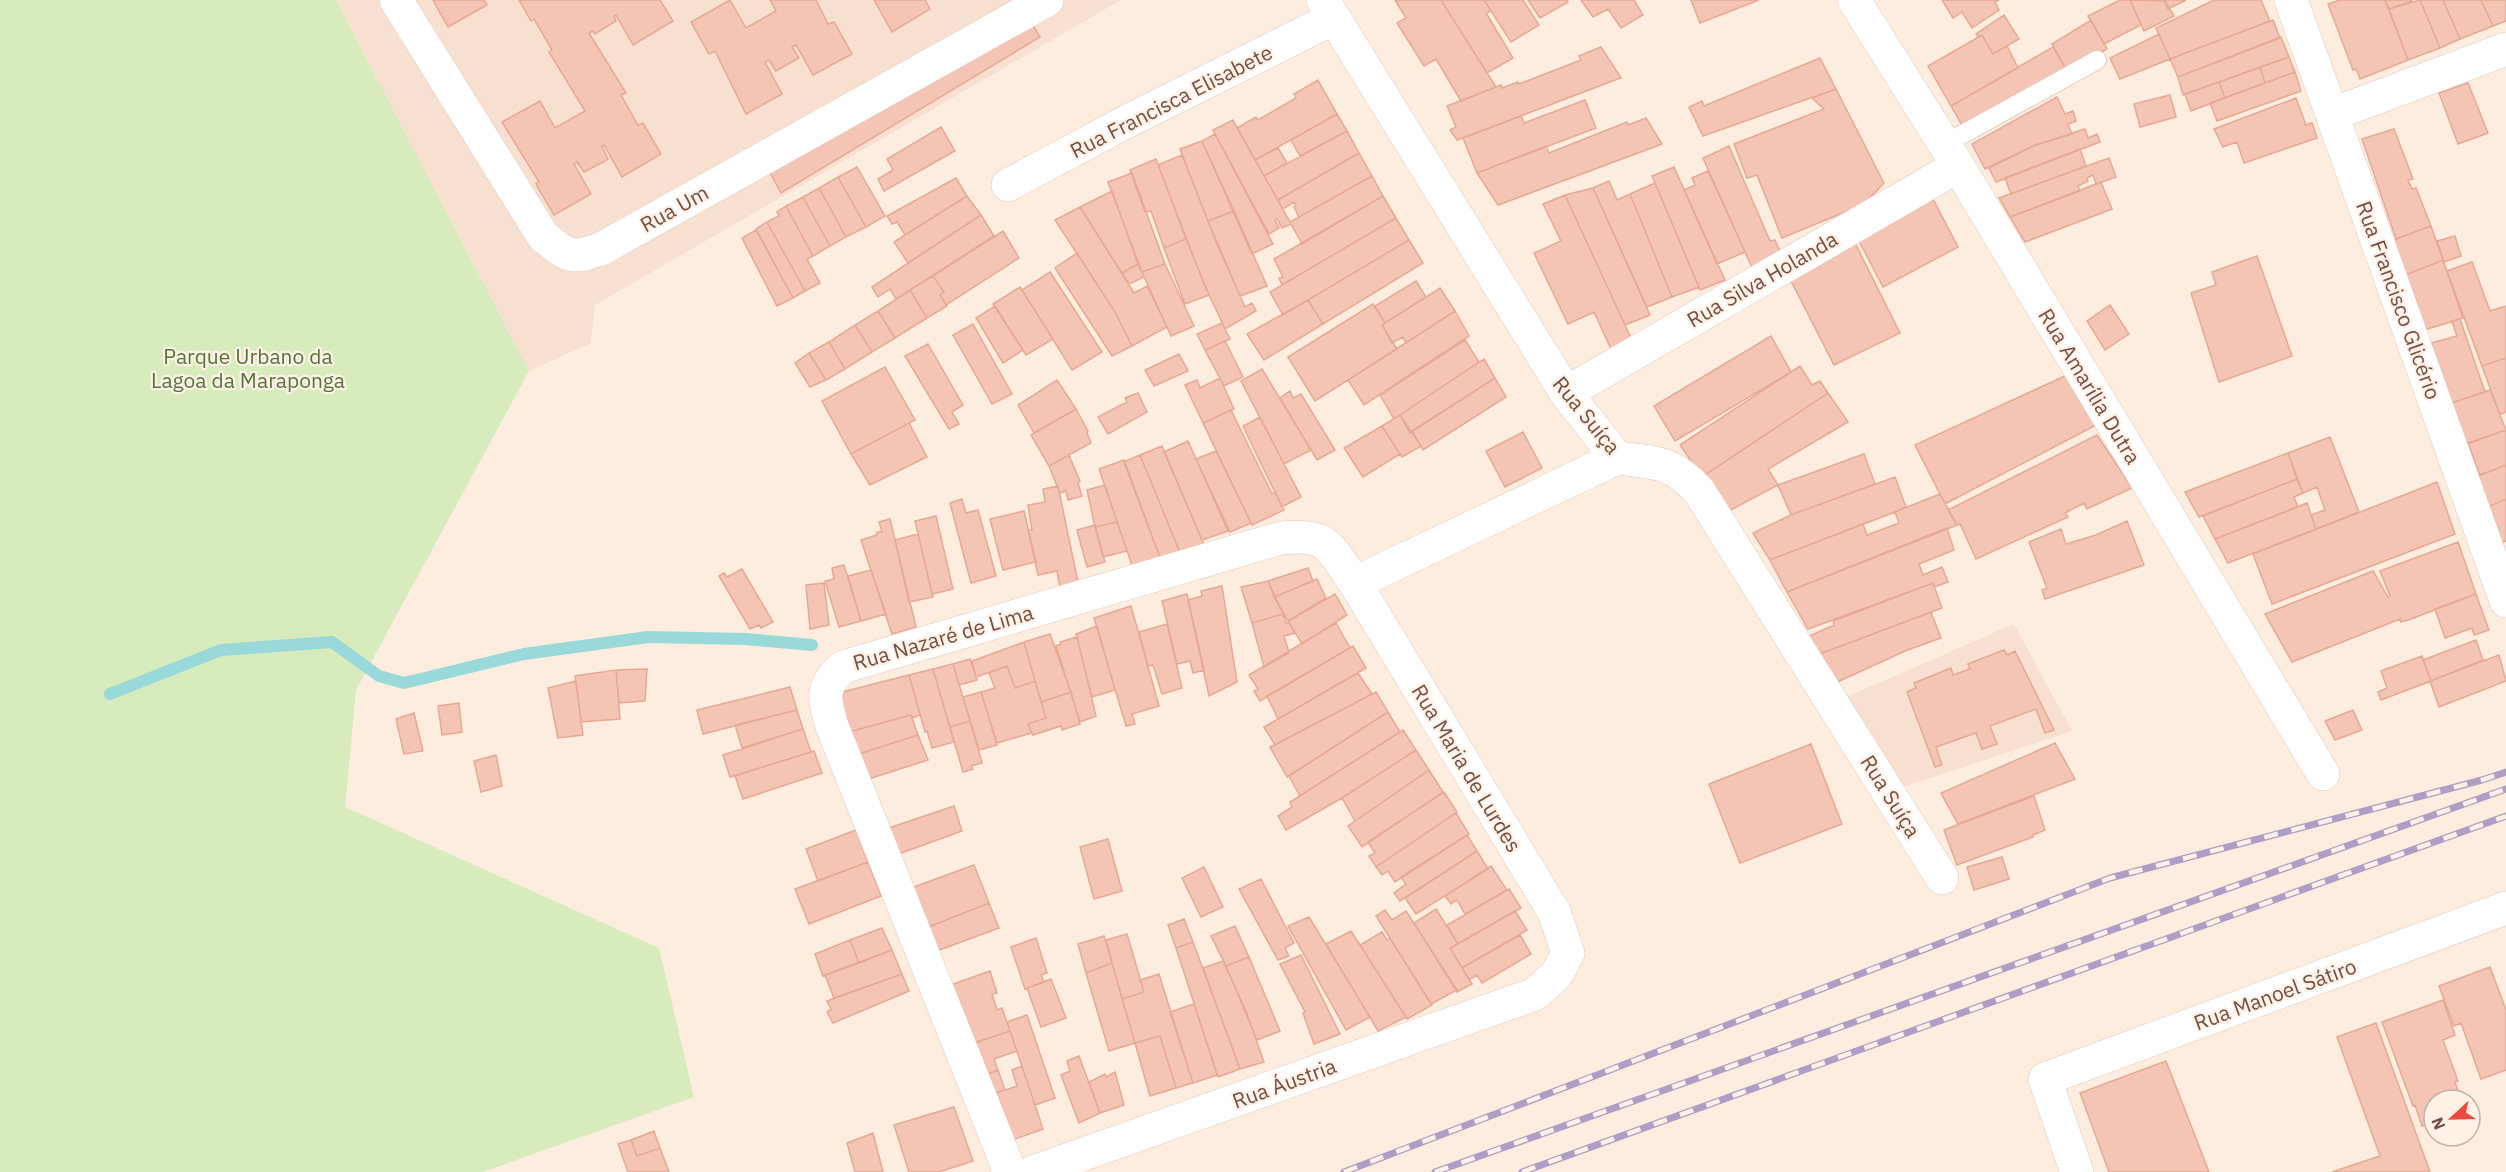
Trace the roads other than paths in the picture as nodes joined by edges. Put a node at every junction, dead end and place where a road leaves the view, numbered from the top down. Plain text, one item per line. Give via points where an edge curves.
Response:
1 (396, 0) edge
2 (1047, 0) edge
3 (1854, 0) edge
4 (2291, 0) edge
5 (1328, 9) edge
6 (2506, 49) edge
7 (2097, 60) dead end
8 (2333, 114) junction
9 (1952, 155) junction
10 (1008, 185) dead end
11 (1566, 393) junction
12 (1617, 458) junction
13 (1326, 544) joint
14 (1355, 583) junction
15 (2506, 601) edge
16 (2323, 774) dead end
17 (1942, 878) dead end
18 (2506, 908) edge
19 (1535, 994) joint
20 (1010, 1172) edge
21 (1033, 1172) edge
22 (2077, 1172) edge

1 - 2 street, Rua Um via 543,236 564,253 578,257 601,249
3 - 9 street, Rua Amarília Dutra
4 - 8 street, Rua Francisco Glicério
5 - 10 street, Rua Francisca Elisabete via 1151,110
5 - 11 street, Rua Suíça
6 - 8 street
7 - 9 lane
8 - 15 street, Rua Francisco Glicério
9 - 11 street, Rua Silva Holanda
9 - 16 street, Rua Amarília Dutra
11 - 12 street, Rua Suíça
12 - 14 street
12 - 17 street, Rua Suíça via 1668,466 1683,474 1699,491
13 - 14 street, Rua Maria de Lurdes
13 - 20 street, Rua Nazaré de Lima via 1305,536 1281,538 843,667 829,679 825,701 832,726
14 - 19 street, Rua Maria de Lurdes via 1554,912 1568,954 1557,974
18 - 22 street, Rua Manoel Sátiro via 2045,1079
19 - 21 street, Rua Áustria

